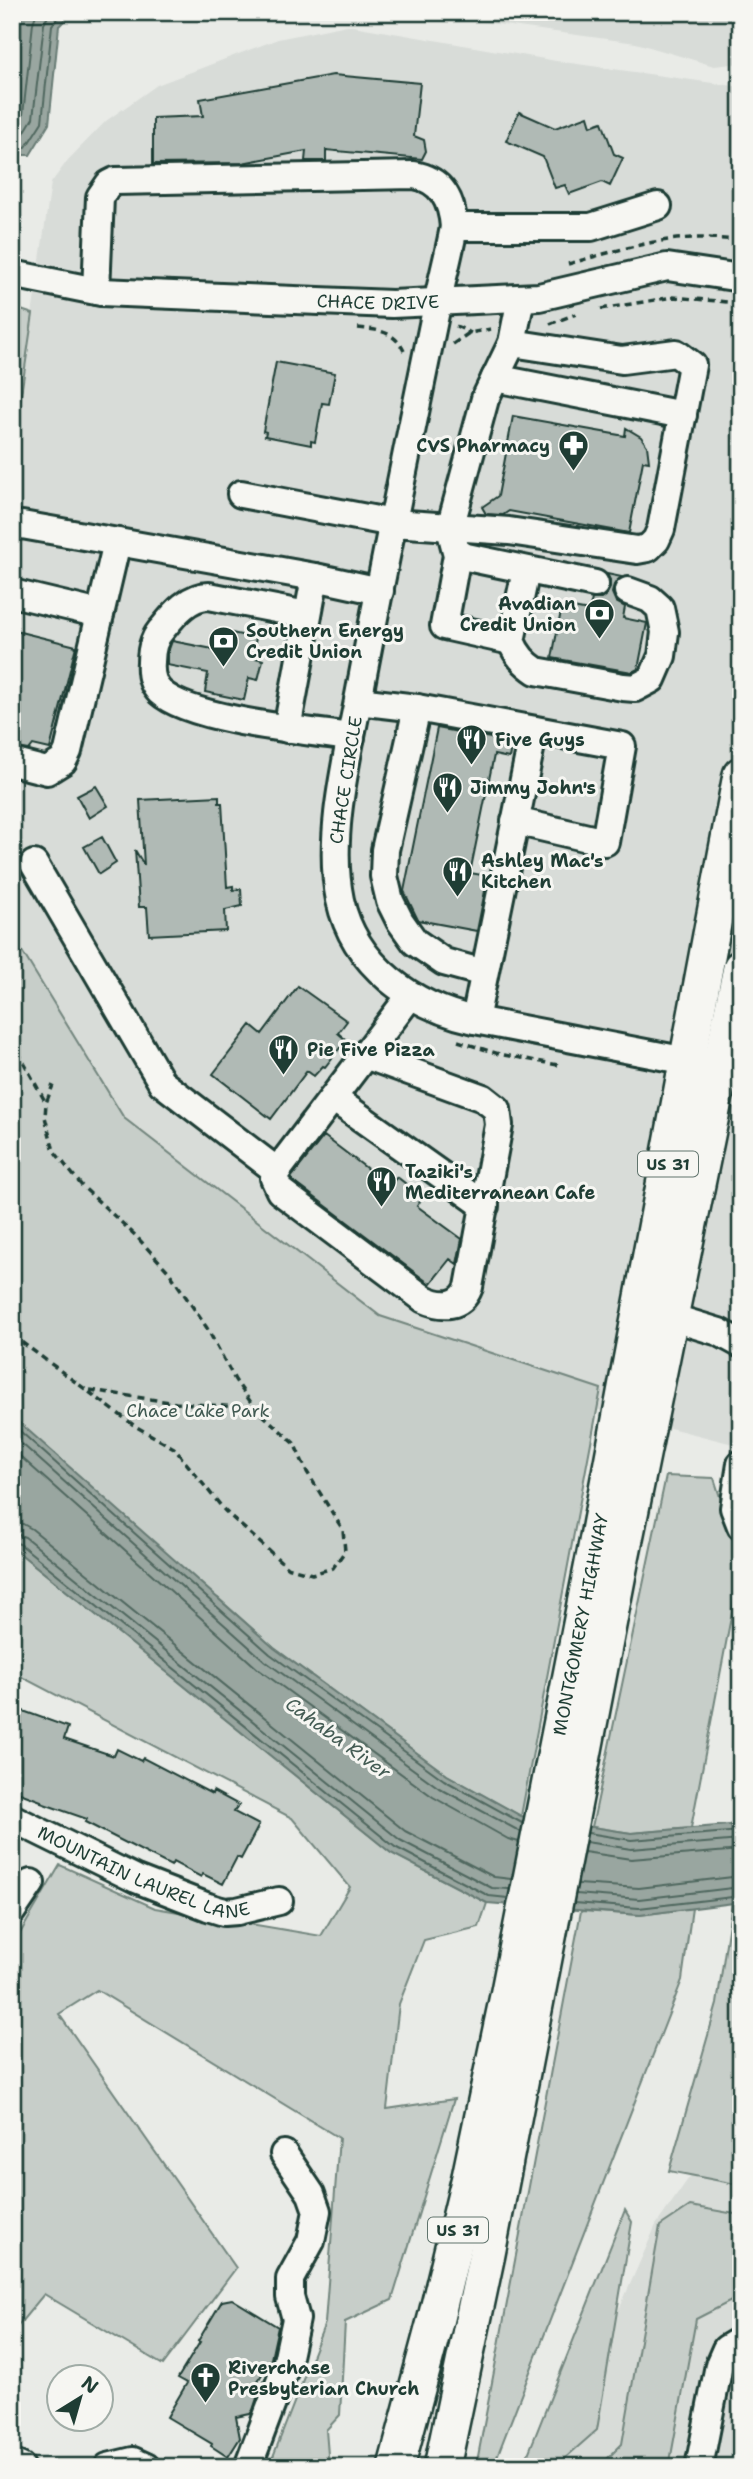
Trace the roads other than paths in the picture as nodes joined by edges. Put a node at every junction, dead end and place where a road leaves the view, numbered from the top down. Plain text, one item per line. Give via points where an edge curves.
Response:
1 (658, 206) dead end
2 (454, 227) junction
3 (12, 274) edge
4 (741, 278) edge
5 (96, 291) junction
6 (521, 298) junction
7 (438, 302) junction
8 (512, 343) junction
9 (495, 378) junction
10 (682, 415) junction
11 (241, 494) dead end
12 (393, 523) junction
13 (12, 527) edge
14 (450, 528) junction
15 (117, 542) junction
16 (457, 555) junction
17 (526, 571) junction
18 (315, 577) junction
19 (595, 584) dead end
20 (380, 591) junction
21 (628, 591) dead end
22 (12, 593) edge
23 (100, 614) junction
24 (307, 615) junction
25 (511, 641) junction
26 (358, 701) junction
27 (416, 708) junction
28 (287, 729) junction
29 (534, 730) junction
30 (351, 737) junction
31 (12, 762) edge
32 (741, 775) edge
33 (515, 821) junction
34 (34, 864) dead end
35 (741, 968) edge
36 (484, 973) junction
37 (410, 996) junction
38 (475, 1020) junction
39 (365, 1055) junction
40 (716, 1063) edge
41 (333, 1098) junction
42 (277, 1171) junction
43 (485, 1206) junction
44 (670, 1317) junction
45 (741, 1344) edge
46 (741, 1464) edge
47 (741, 1526) edge
48 (608, 1555) junction
49 (12, 1818) edge
50 (31, 1883) dead end
51 (278, 1900) dead end
52 (12, 1911) edge
53 (523, 1993) junction
54 (284, 2154) dead end
55 (741, 2340) edge
56 (12, 2463) edge
57 (21, 2467) edge
58 (108, 2467) edge
59 (146, 2467) edge
60 (248, 2467) edge
61 (396, 2467) edge
62 (442, 2467) edge
63 (699, 2467) edge

1 - 2 street via 591,227
2 - 5 street via 446,197 427,177 414,175 115,181 100,197
2 - 7 street, CHACE CIRCLE
3 - 5 street, CHACE DRIVE
4 - 6 street, CHACE DRIVE via 667,267
5 - 7 street, CHACE DRIVE
6 - 7 street, CHACE DRIVE
6 - 8 street
7 - 12 street, CHACE CIRCLE
8 - 9 street
8 - 10 street via 622,360 676,353 692,365
9 - 10 street
9 - 14 street via 485,399
10 - 14 street via 661,529 648,548
11 - 12 street
12 - 14 street
12 - 20 street, CHACE CIRCLE
13 - 15 street
14 - 16 street
15 - 18 street
15 - 23 street
16 - 17 street
16 - 25 street via 444,626
17 - 19 street
17 - 25 street
18 - 20 street
18 - 24 street
20 - 26 street, CHACE CIRCLE
21 - 25 street via 650,598 660,608 665,632 658,668 645,684 623,687 536,671 525,664
22 - 23 street
23 - 31 street via 63,761 47,771
24 - 28 street
24 - 28 street via 200,596 191,599 161,629 152,649 154,684 170,700
26 - 27 street
26 - 30 street, CHACE CIRCLE
27 - 29 street
27 - 36 street via 385,850 387,888 400,921 415,942 444,962
28 - 30 street
29 - 33 street
29 - 33 street via 622,746 605,842
30 - 37 street, CHACE CIRCLE via 335,849 341,902 374,965
32 - 40 main road, MONTGOMERY HIGHWAY / US 31
33 - 36 street
34 - 42 street via 162,1083
35 - 40 main road, MONTGOMERY HIGHWAY / US 31
36 - 38 street
37 - 38 street, CHACE CIRCLE
37 - 39 street
38 - 40 street, CHACE CIRCLE
39 - 41 street
39 - 43 street via 483,1098 497,1109 499,1125
40 - 44 main road, MONTGOMERY HIGHWAY / US 31
40 - 48 main road, MONTGOMERY HIGHWAY / US 31
41 - 42 street
41 - 43 street
42 - 43 street via 274,1178 280,1191 424,1299 437,1304 449,1305 466,1295
44 - 45 street
44 - 48 main road, MONTGOMERY HIGHWAY / US 31
46 - 47 street via 734,1508
48 - 53 main road, MONTGOMERY HIGHWAY / US 31
49 - 51 street, MOUNTAIN LAUREL LANE via 136,1879 216,1910 237,1912
50 - 52 street
53 - 61 main road, MONTGOMERY HIGHWAY / US 31 via 470,2177
53 - 62 main road, MONTGOMERY HIGHWAY / US 31 via 463,2372
54 - 60 street via 317,2211 311,2241 290,2279 296,2319 286,2366
55 - 63 street via 726,2349 719,2365
56 - 57 street
58 - 59 street via 133,2461

